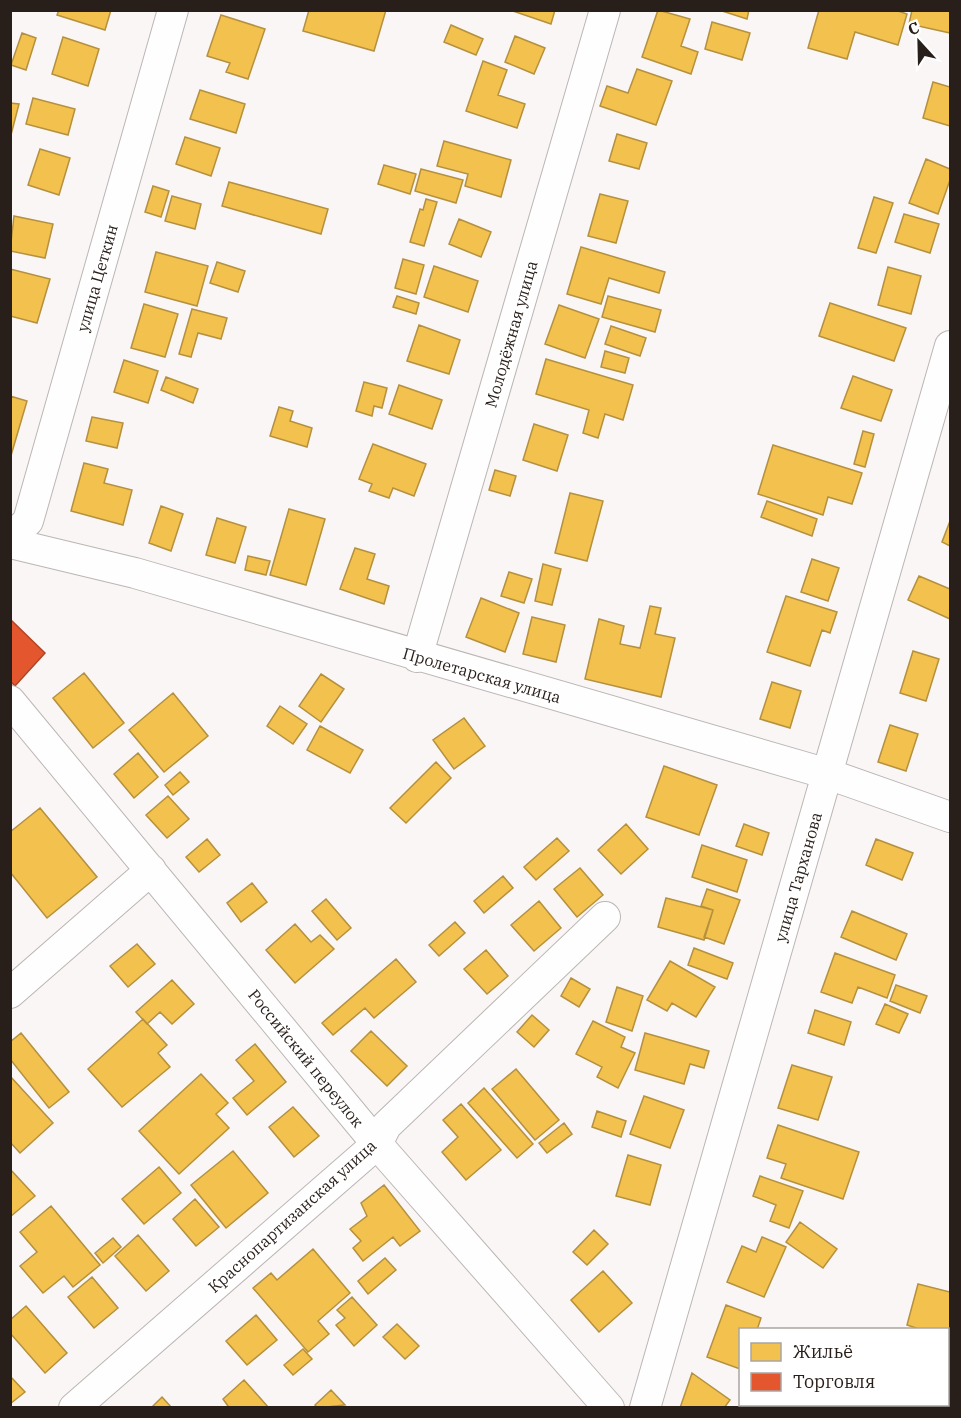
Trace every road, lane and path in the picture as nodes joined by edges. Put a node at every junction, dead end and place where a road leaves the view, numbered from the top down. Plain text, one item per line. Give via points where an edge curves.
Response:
1 (173, 10) edge
2 (605, 10) edge
3 (951, 346) edge
4 (10, 541) edge
5 (417, 657) junction
6 (10, 701) edge
7 (828, 774) junction
8 (951, 817) edge
9 (151, 870) junction
10 (605, 917) dead end
11 (10, 993) edge
12 (377, 1144) junction
13 (74, 1407) edge
14 (609, 1407) edge
15 (645, 1407) edge

1 - 4 street, улица Цеткин via 28,521
2 - 5 street, Молодёжная улица
3 - 7 street, улица Тарханова
4 - 5 street, Пролетарская улица via 135,573
5 - 7 street, Пролетарская улица
6 - 9 street, Российский переулок
7 - 8 street, Пролетарская улица
7 - 15 street, улица Тарханова
9 - 11 street
9 - 12 street, Российский переулок
10 - 12 street, Краснопартизанская улица via 386,1125
12 - 13 street, Краснопартизанская улица
12 - 14 street, Российский переулок

